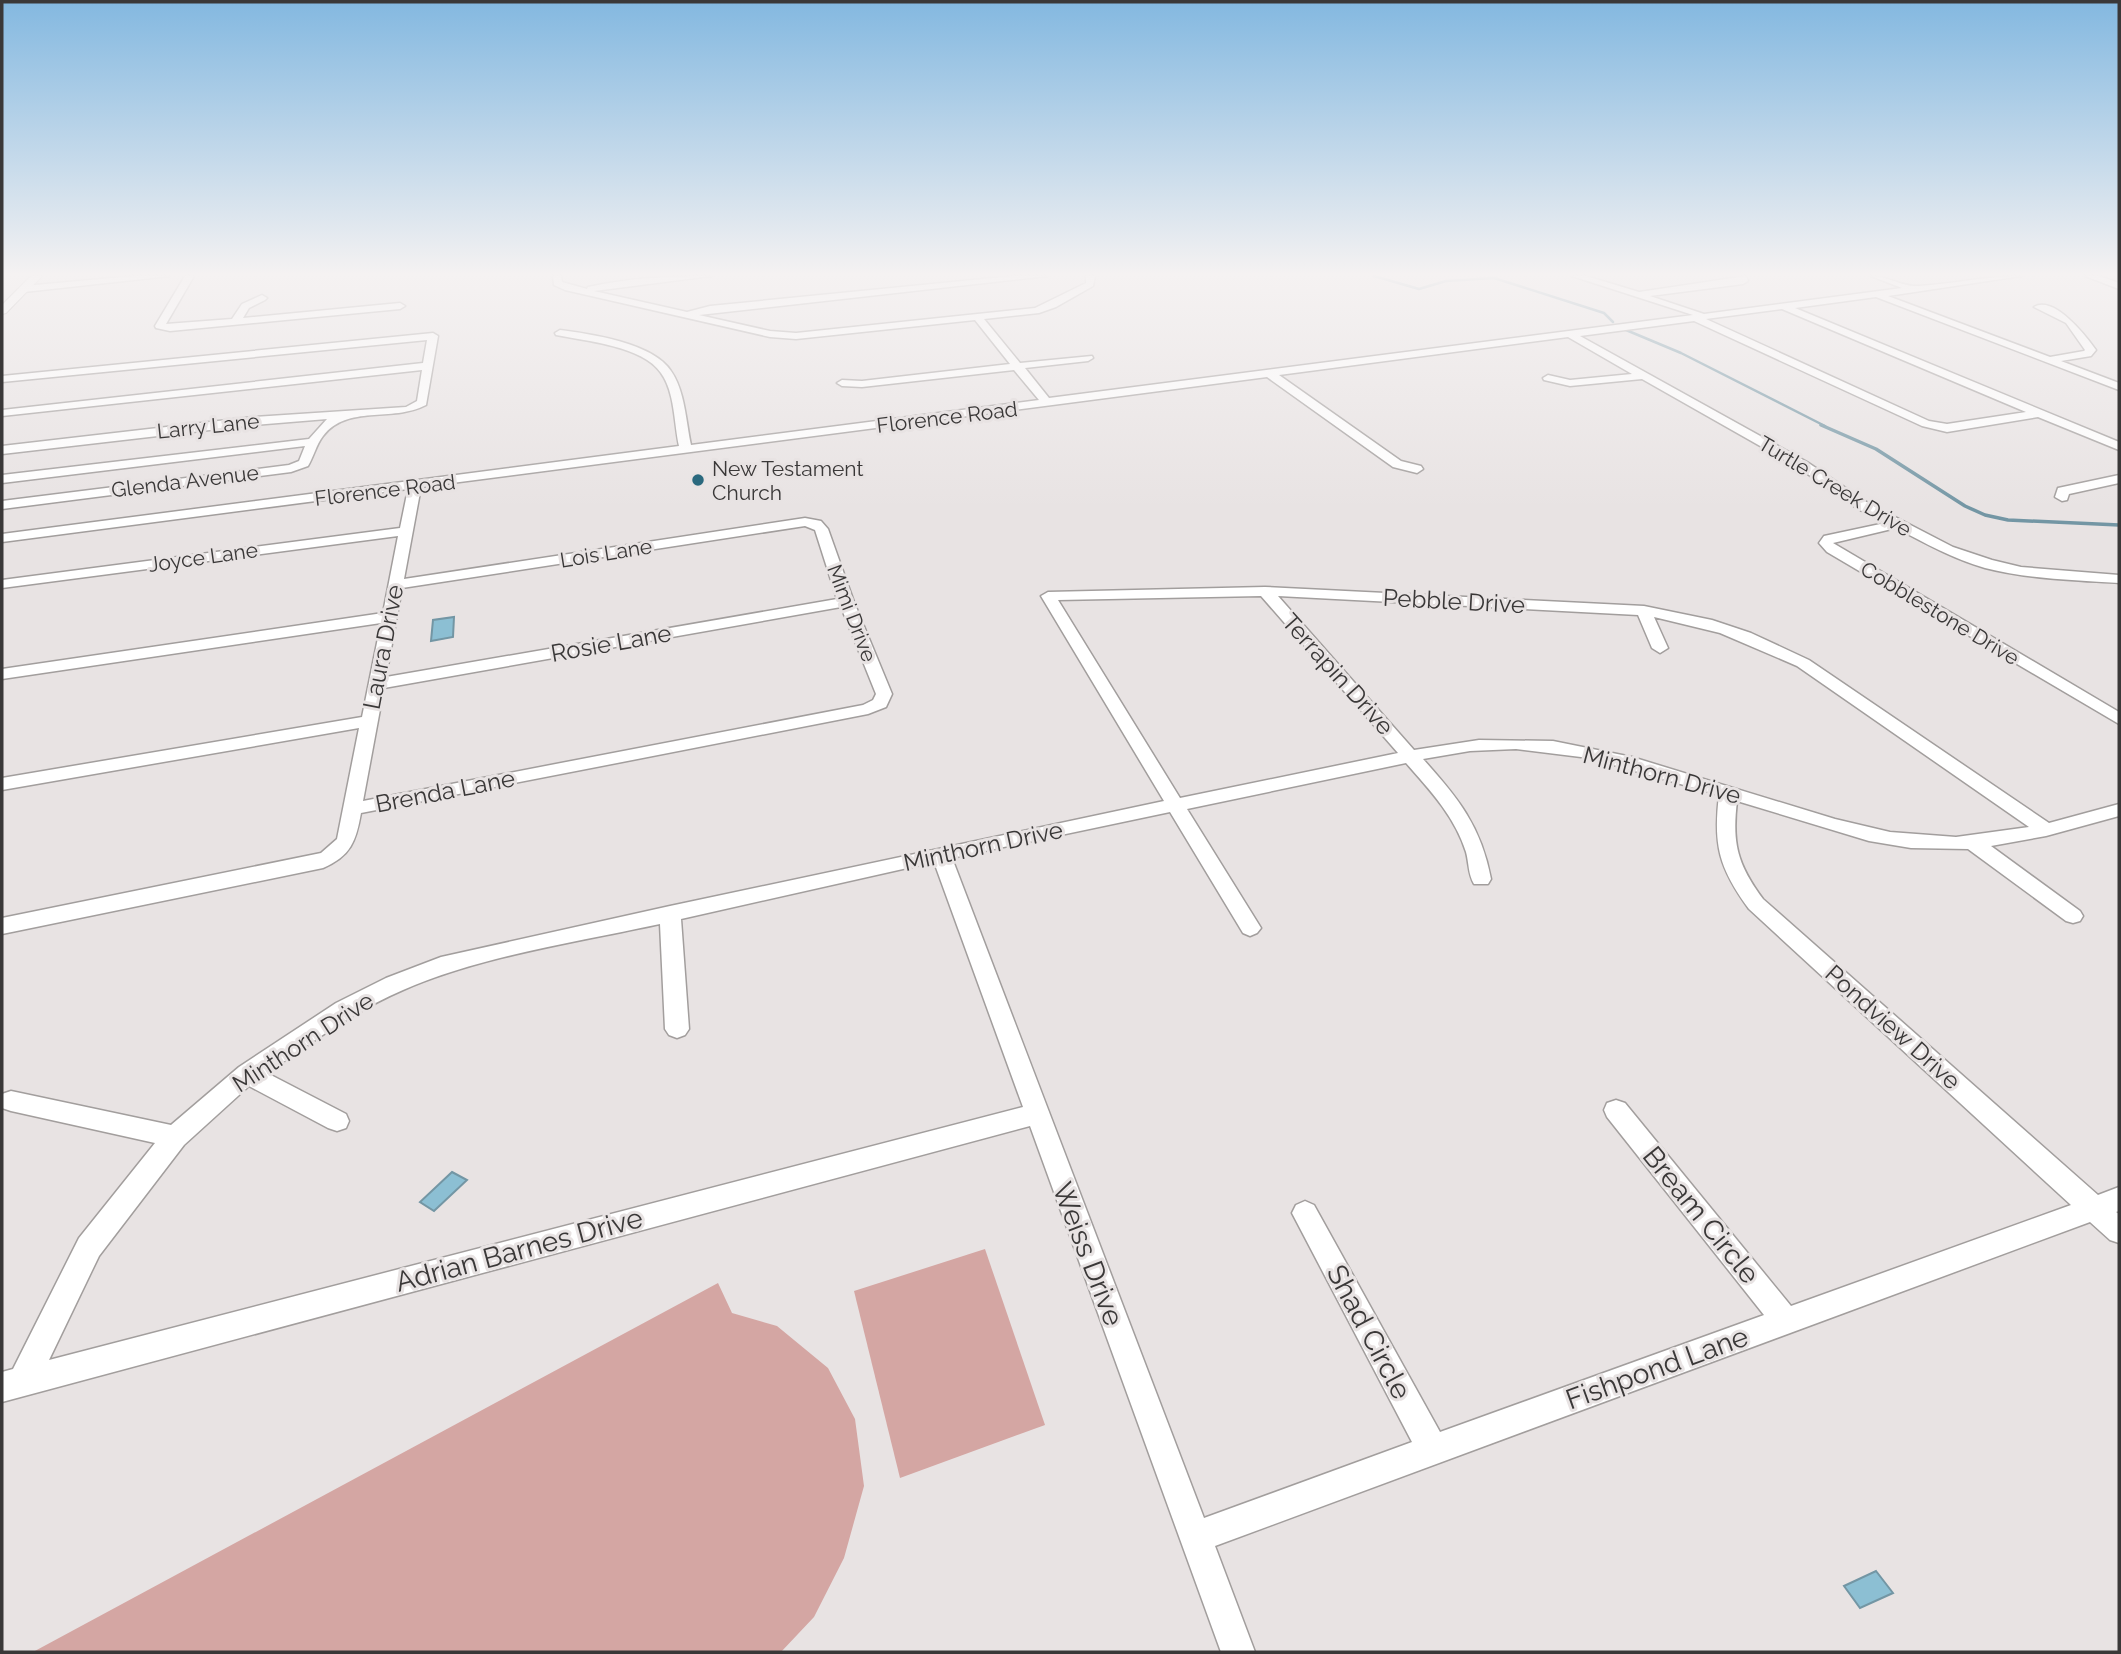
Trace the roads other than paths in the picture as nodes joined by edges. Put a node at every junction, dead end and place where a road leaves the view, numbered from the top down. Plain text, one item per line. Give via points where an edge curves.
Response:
1 (261, 353) edge
2 (430, 353) edge
3 (638, 353) edge
4 (1007, 353) edge
5 (1427, 353) edge
6 (1604, 353) edge
7 (1777, 353) edge
8 (1896, 353) edge
9 (2031, 353) edge
10 (2088, 353) edge
11 (1087, 358) dead end
12 (2049, 360) junction
13 (427, 366) junction
14 (1017, 366) junction
15 (1270, 374) junction
16 (1644, 376) junction
17 (1548, 378) dead end
18 (2, 379) edge
19 (842, 383) dead end
20 (2119, 387) edge
21 (1048, 404) junction
22 (2, 412) edge
23 (2039, 413) junction
24 (342, 415) junction
25 (311, 442) junction
26 (2119, 446) edge
27 (2, 450) edge
28 (686, 451) junction
29 (1417, 468) dead end
30 (2119, 479) edge
31 (2, 480) edge
32 (415, 486) junction
33 (2062, 497) dead end
34 (2, 505) edge
35 (816, 524) joint
36 (1897, 524) junction
37 (405, 531) junction
38 (2, 538) edge
39 (2119, 579) edge
40 (2, 584) edge
41 (396, 585) junction
42 (1265, 591) junction
43 (846, 601) junction
44 (1644, 611) junction
45 (389, 617) junction
46 (1660, 648) dead end
47 (2, 674) edge
48 (376, 684) junction
49 (880, 703) joint
50 (2119, 719) edge
51 (369, 720) junction
52 (1411, 756) junction
53 (2, 783) edge
54 (1729, 792) junction
55 (1177, 806) junction
56 (352, 809) junction
57 (2119, 810) edge
58 (2046, 830) junction
59 (1972, 842) junction
60 (941, 854) junction
61 (1481, 879) dead end
62 (670, 913) junction
63 (2073, 916) dead end
64 (2, 926) edge
65 (1250, 928) dead end
66 (677, 1029) dead end
67 (247, 1074) junction
68 (11, 1101) dead end
69 (1616, 1110) dead end
70 (1036, 1114) junction
71 (337, 1121) dead end
72 (175, 1137) junction
73 (2106, 1203) edge
74 (1305, 1213) dead end
75 (2119, 1231) edge
76 (1786, 1321) junction
77 (13, 1384) edge
78 (1433, 1450) junction
79 (1195, 1536) junction
80 (1238, 1652) edge

1 - 18 street
2 - 13 street
3 - 28 street via 659,363 669,376
4 - 14 street
5 - 15 street, Florence Road
6 - 16 street, Turtle Creek Drive
7 - 23 street via 1937,428
8 - 23 street
9 - 12 street
10 - 12 street
11 - 14 street
12 - 20 street
13 - 22 street
13 - 24 street, Larry Lane via 422,403 415,408
14 - 19 street
14 - 21 street
15 - 21 street, Florence Road
15 - 29 street via 1397,464
16 - 17 street via 1570,383
16 - 36 street, Turtle Creek Drive
21 - 28 street, Florence Road
23 - 26 street
24 - 25 street, Glenda Avenue
24 - 27 street, Larry Lane
25 - 31 street
25 - 34 street, Glenda Avenue via 304,463 291,468
28 - 32 street, Florence Road
30 - 33 street via 2072,488 2063,491
32 - 37 street, Laura Drive
32 - 38 street, Florence Road
35 - 41 street, Lois Lane
35 - 43 street, Mimi Drive
36 - 39 street, Turtle Creek Drive via 1988,564
36 - 50 street, Cobblestone Drive via 1826,543
37 - 40 street, Joyce Lane
37 - 41 street, Laura Drive
41 - 45 street, Laura Drive
42 - 44 street, Pebble Drive
42 - 52 street, Terrapin Drive
42 - 55 street, Pebble Drive via 1048,596
43 - 48 street, Rosie Lane
43 - 49 street, Mimi Drive via 884,694
44 - 46 street
44 - 58 street, Pebble Drive via 1720,626 1803,663
45 - 47 street
45 - 48 street, Laura Drive
48 - 51 street, Laura Drive
49 - 56 street, Brenda Lane via 868,709
51 - 53 street
51 - 56 street, Laura Drive
52 - 54 street, Minthorn Drive via 1479,745 1550,747 1637,763
52 - 55 street, Minthorn Drive
52 - 61 street via 1453,805 1476,852
54 - 59 street, Minthorn Drive via 1868,834 1933,844
54 - 73 street, Pondview Drive via 1723,838 1726,853 1756,904
55 - 60 street, Minthorn Drive
55 - 65 street
56 - 64 street, Brenda Lane via 346,841 316,863
57 - 58 street, Minthorn Drive
58 - 59 street, Minthorn Drive
59 - 63 street
60 - 62 street, Minthorn Drive
60 - 70 street, Weiss Drive
62 - 66 street
62 - 67 street, Minthorn Drive via 449,963 344,1009
67 - 71 street
67 - 72 street, Minthorn Drive
68 - 72 street
69 - 76 street, Bream Circle
70 - 77 street, Adrian Barnes Drive
70 - 79 street, Weiss Drive
72 - 77 street, Minthorn Drive via 89,1247
73 - 75 street, Pondview Drive
73 - 76 street, Fishpond Lane
74 - 78 street, Shad Circle
76 - 78 street, Fishpond Lane
78 - 79 street, Fishpond Lane
79 - 80 street, Weiss Drive

